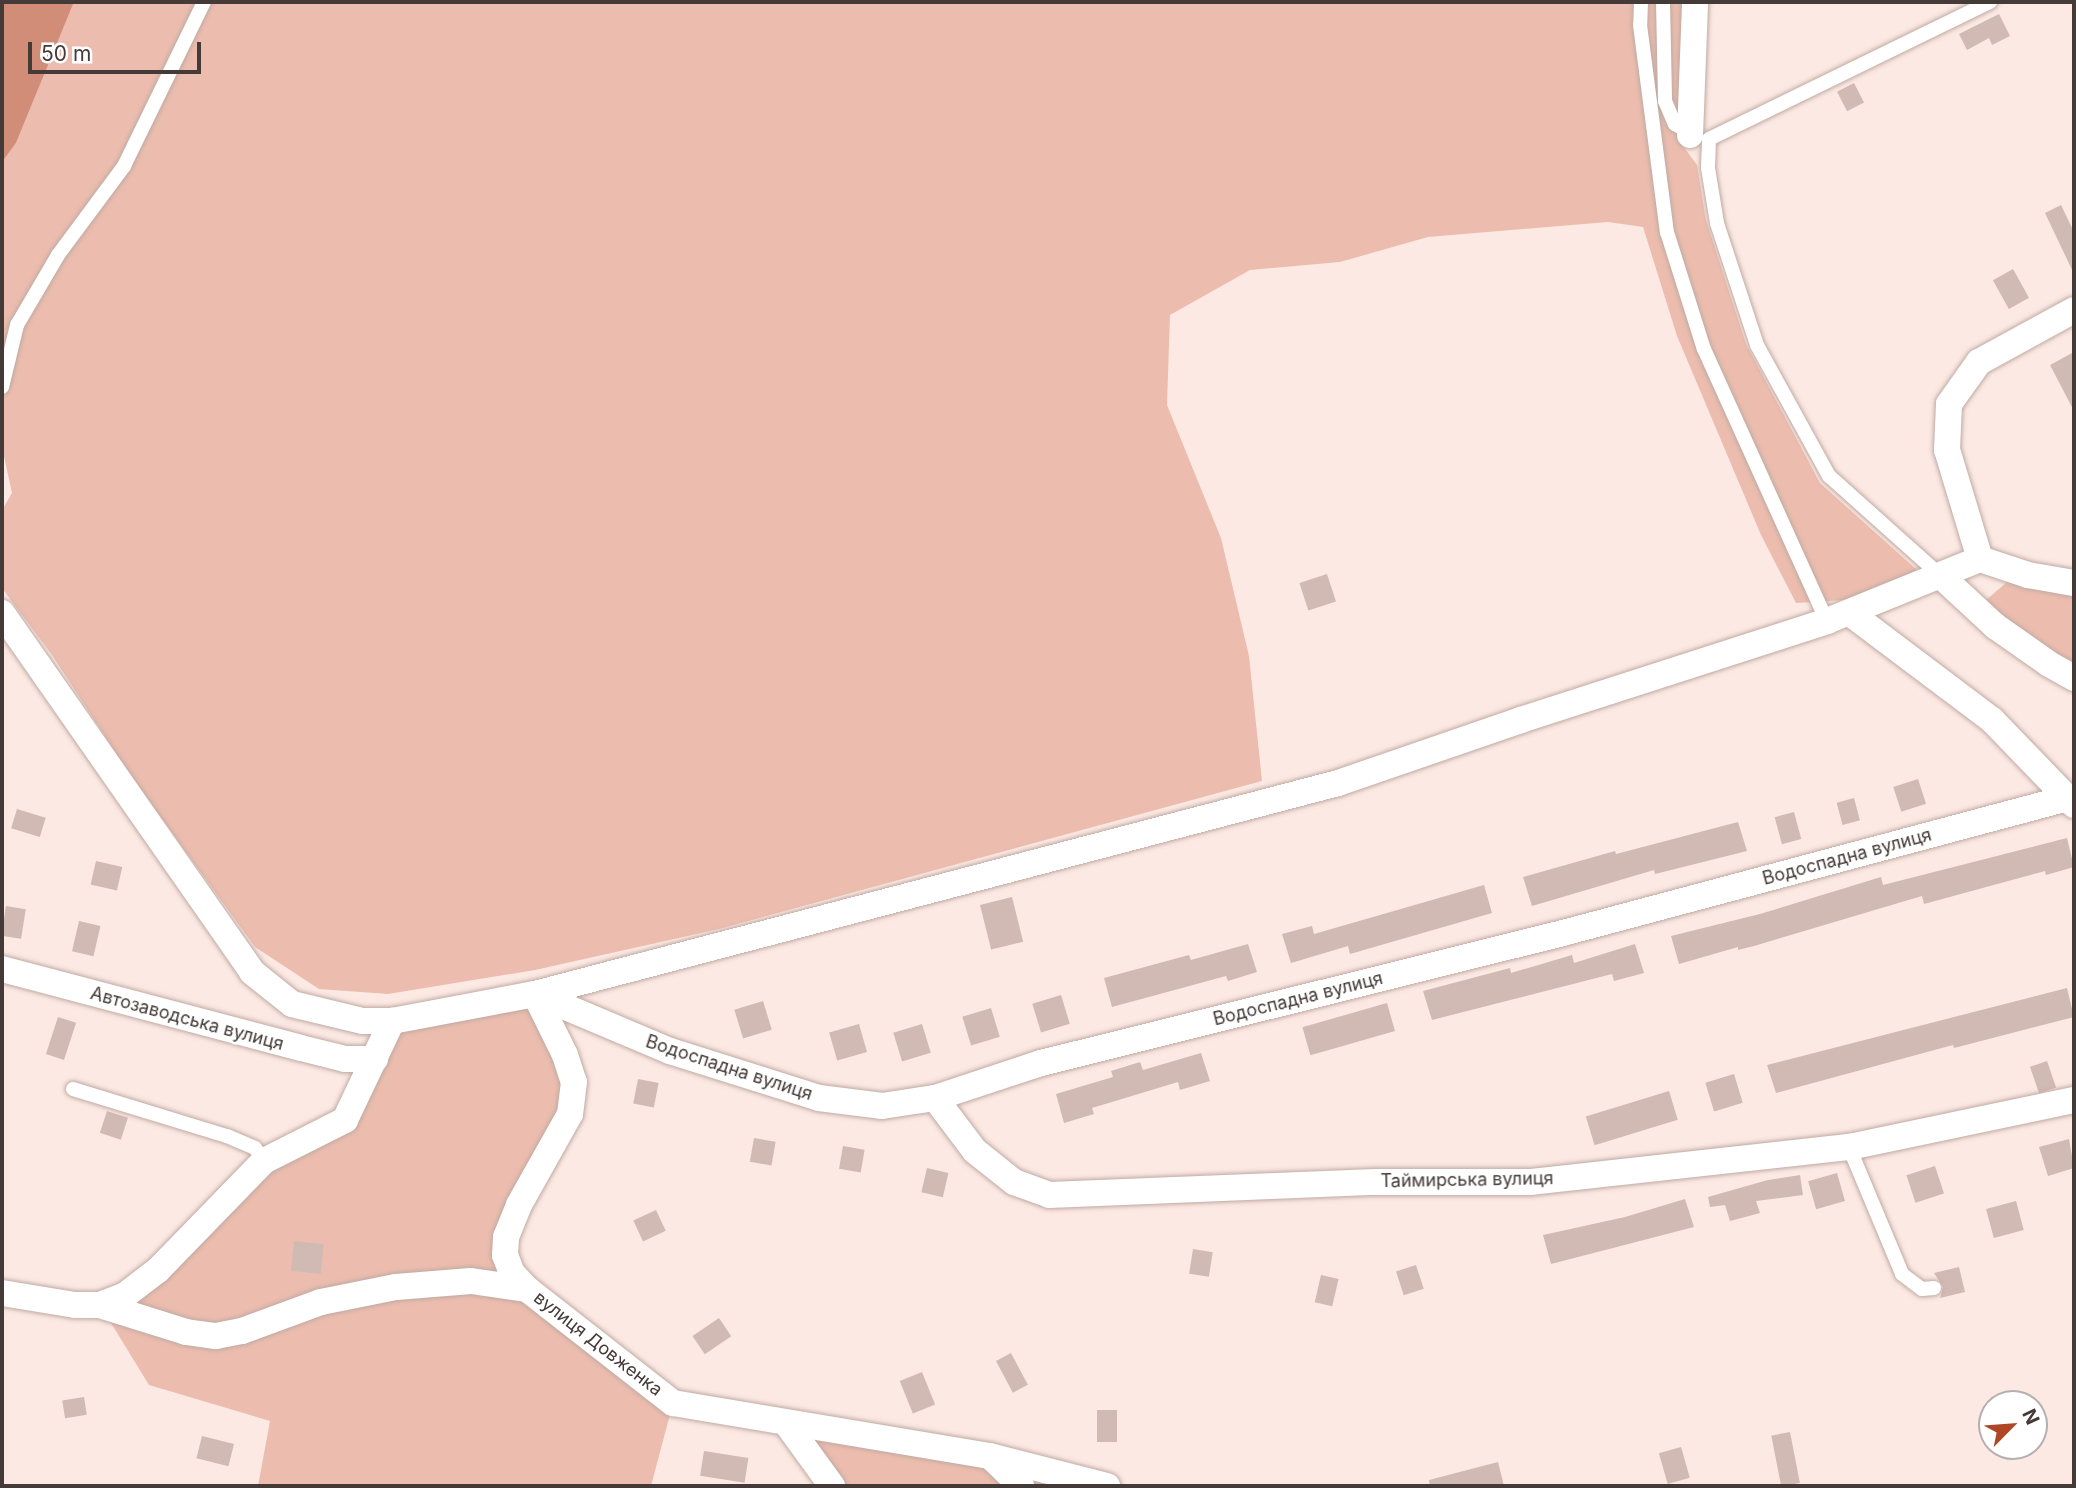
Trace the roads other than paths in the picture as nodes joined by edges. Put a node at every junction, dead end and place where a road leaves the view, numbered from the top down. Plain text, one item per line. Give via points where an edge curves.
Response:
1 (204, 2) edge
2 (1641, 2) edge
3 (1663, 2) edge
4 (1695, 2) edge
5 (1990, 2) edge
6 (1700, 137) junction
7 (2074, 310) edge
8 (2, 387) edge
9 (1980, 559) junction
10 (1941, 576) junction
11 (2074, 583) edge
12 (2, 613) edge
13 (1839, 617) junction
14 (2074, 678) edge
15 (2071, 802) edge
16 (2, 969) edge
17 (535, 994) junction
18 (392, 1021) junction
19 (375, 1059) junction
20 (73, 1089) dead end
21 (935, 1098) junction
22 (2074, 1100) edge
23 (1849, 1147) junction
24 (264, 1161) junction
25 (1934, 1288) dead end
26 (527, 1289) junction
27 (2, 1293) edge
28 (100, 1305) junction
29 (787, 1424) junction
30 (990, 1455) junction
31 (832, 1486) edge
32 (1021, 1486) edge
33 (1107, 1486) edge

1 - 8 lane via 124,166 58,255 17,325
2 - 13 lane via 1640,25 1667,232 1704,349
3 - 6 lane via 1665,101 1675,124
4 - 6 street
5 - 6 lane
6 - 10 lane via 1717,223 1757,345 1829,476
7 - 9 street via 1979,362 1949,404 1947,450
9 - 10 street
9 - 11 street via 2028,575
10 - 13 street
10 - 14 street via 1995,626
12 - 18 street via 253,972 292,1004 363,1021
13 - 15 street via 1993,720
13 - 17 street via 1338,783
15 - 21 street, Водоспадна вулиця via 1041,1063
16 - 19 street, Автозаводська вулиця via 345,1059
17 - 18 street
17 - 21 street, Водоспадна вулиця via 670,1051 819,1098 883,1106
17 - 26 street, вулиця Довженка via 574,1082 570,1114 506,1237 505,1255 512,1273
18 - 19 street
19 - 24 street via 345,1120
20 - 24 lane via 227,1136 255,1148
21 - 23 street, Таймирська вулиця via 975,1151 1014,1181 1049,1195 1376,1182 1531,1182
22 - 23 street, Таймирська вулиця
23 - 25 lane via 1902,1274 1922,1289
24 - 28 street via 158,1270 124,1296
26 - 28 street via 471,1281 396,1287 321,1301 216,1336 186,1332
26 - 29 street, вулиця Довженка via 673,1403
27 - 28 street
29 - 30 street, вулиця Довженка
29 - 31 street
30 - 32 street
30 - 33 street, вулиця Довженка

